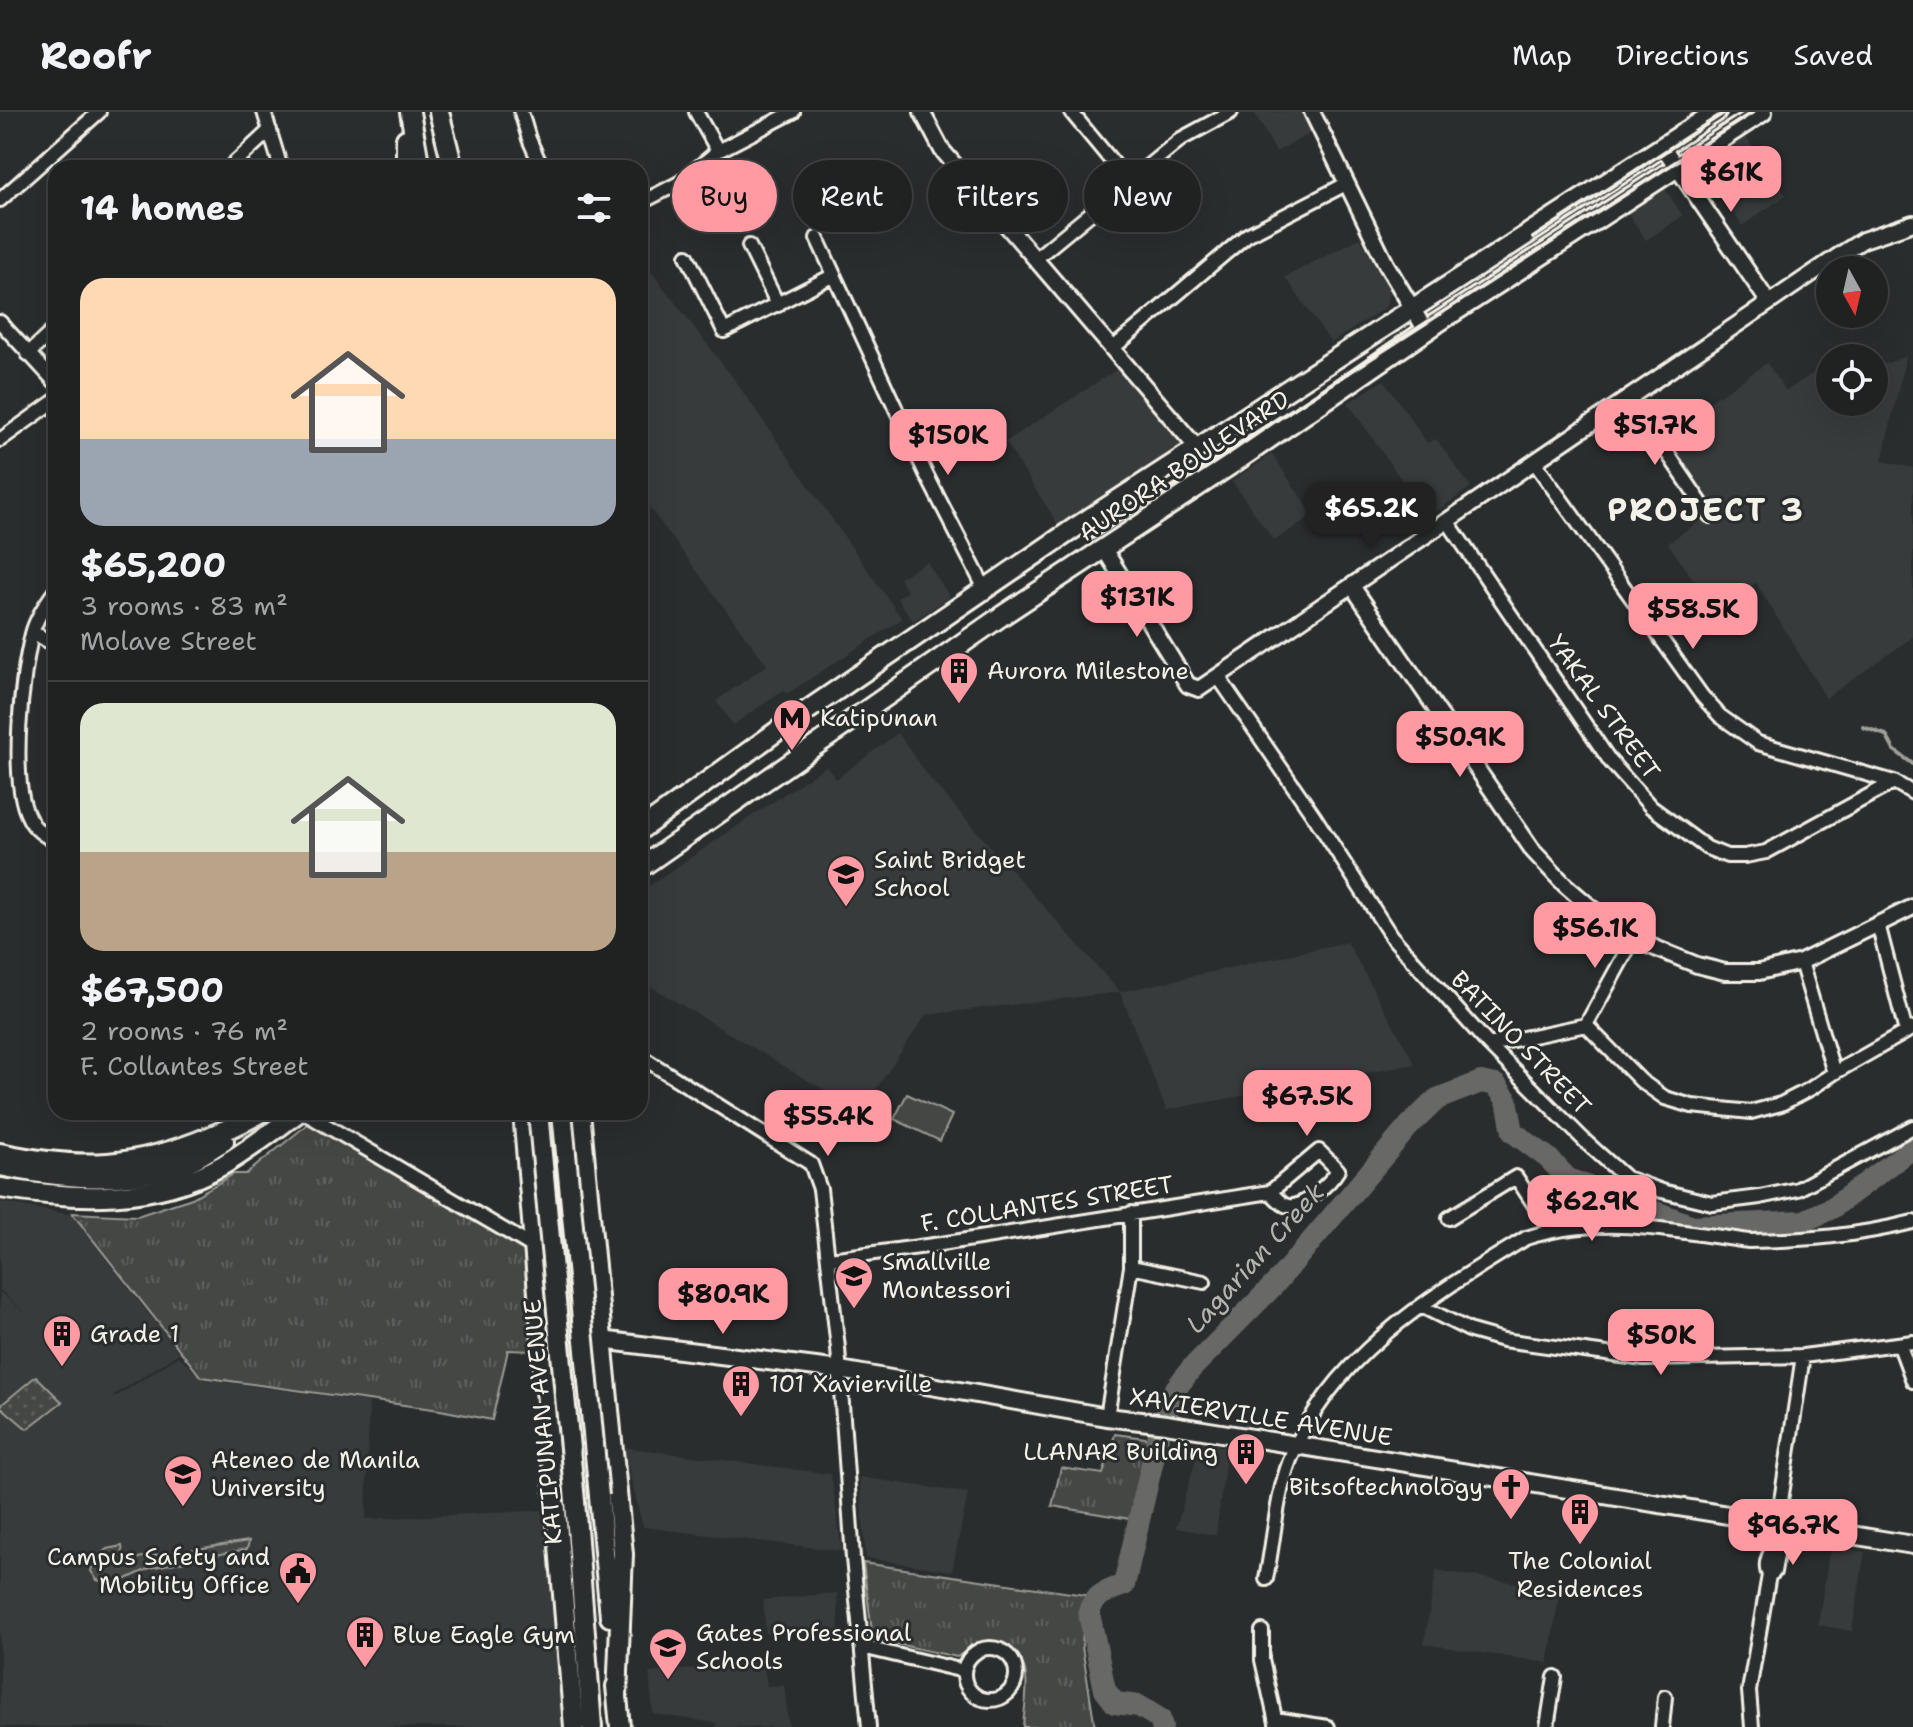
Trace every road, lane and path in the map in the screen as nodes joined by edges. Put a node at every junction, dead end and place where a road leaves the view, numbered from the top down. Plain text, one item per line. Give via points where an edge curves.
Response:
1 (99, 112) edge
2 (264, 112) edge
3 (409, 112) edge
4 (437, 112) edge
5 (521, 112) edge
6 (696, 112) edge
7 (922, 112) edge
8 (1071, 112) edge
9 (1231, 112) edge
10 (1312, 112) edge
11 (1716, 112) edge
12 (1762, 112) edge
13 (788, 113) edge
14 (270, 130) junction
15 (1663, 147) junction
16 (718, 151) junction
17 (238, 160) edge
18 (279, 160) edge
19 (406, 160) edge
20 (418, 160) edge
21 (442, 160) edge
22 (451, 160) edge
23 (538, 160) edge
24 (1111, 160) edge
25 (1156, 160) edge
26 (1676, 167) junction
27 (1346, 184) junction
28 (648, 199) edge
29 (0, 200) edge
30 (1084, 219) edge
31 (1913, 223) edge
32 (817, 238) dead end
33 (749, 246) dead end
34 (687, 256) dead end
35 (1035, 259) junction
36 (834, 275) junction
37 (1769, 303) junction
38 (778, 305) junction
39 (1413, 309) junction
40 (0, 322) edge
41 (1426, 331) junction
42 (48, 335) edge
43 (1112, 349) junction
44 (28, 354) junction
45 (48, 375) edge
46 (1630, 398) junction
47 (48, 406) edge
48 (0, 440) edge
49 (1198, 449) junction
50 (1535, 463) junction
51 (1710, 516) dead end
52 (1448, 522) junction
53 (1104, 549) junction
54 (1352, 586) junction
55 (985, 589) junction
56 (48, 602) edge
57 (1003, 615) junction
58 (33, 632) junction
59 (48, 641) edge
60 (1219, 678) junction
61 (1894, 782) junction
62 (1913, 793) edge
63 (661, 814) junction
64 (648, 818) edge
65 (648, 824) edge
66 (48, 837) edge
67 (648, 862) edge
68 (1913, 907) edge
69 (1878, 924) junction
70 (1637, 939) junction
71 (1801, 962) junction
72 (1586, 1025) junction
73 (1910, 1030) edge
74 (1489, 1045) junction
75 (648, 1061) edge
76 (1834, 1073) junction
77 (248, 1120) edge
78 (289, 1120) edge
79 (315, 1120) edge
80 (524, 1120) edge
81 (539, 1120) edge
82 (563, 1120) edge
83 (581, 1120) edge
84 (237, 1127) junction
85 (1913, 1127) edge
86 (582, 1142) junction
87 (526, 1149) junction
88 (0, 1153) edge
89 (0, 1166) edge
90 (0, 1188) edge
91 (1270, 1192) junction
92 (1131, 1213) junction
93 (1449, 1218) dead end
94 (1913, 1222) edge
95 (1551, 1230) junction
96 (535, 1248) junction
97 (830, 1259) junction
98 (1131, 1267) junction
99 (1204, 1282) dead end
100 (1421, 1306) junction
101 (601, 1340) junction
102 (1907, 1344) edge
103 (1803, 1356) junction
104 (840, 1370) junction
105 (1913, 1381) edge
106 (1107, 1417) junction
107 (1297, 1447) junction
108 (1778, 1525) junction
109 (1913, 1545) edge
110 (1266, 1579) dead end
111 (1262, 1631) dead end
112 (862, 1647) junction
113 (964, 1671) junction
114 (1555, 1677) dead end
115 (617, 1696) junction
116 (1665, 1697) dead end
117 (1276, 1723) edge
118 (574, 1727) edge
119 (592, 1727) edge
120 (620, 1727) edge
121 (869, 1727) edge
122 (1328, 1727) edge
123 (1547, 1727) edge
124 (1662, 1727) edge
125 (1752, 1727) edge

1 - 29 street
2 - 14 street
3 - 19 main road
3 - 20 main road
4 - 21 main road
4 - 22 main road
5 - 23 street
6 - 16 street
7 - 35 street via 942,150
8 - 24 street
9 - 25 street via 1181,139
10 - 27 street
11 - 15 main road, AURORA BOULEVARD
12 - 26 main road, AURORA BOULEVARD
13 - 16 street
14 - 17 street
14 - 18 street
15 - 26 street
15 - 39 main road, AURORA BOULEVARD
16 - 28 street via 681,182
26 - 37 street
26 - 41 main road, AURORA BOULEVARD
27 - 39 street
27 - 43 street via 1247,235
30 - 35 street
31 - 37 street via 1863,240
32 - 36 street
33 - 38 street
34 - 38 street via 724,331
35 - 43 street
36 - 38 street
36 - 55 street
37 - 46 street
39 - 41 street
39 - 49 main road, AURORA BOULEVARD
40 - 44 street
41 - 53 main road, AURORA BOULEVARD
42 - 44 street
43 - 49 street
44 - 45 street
46 - 50 street
46 - 51 street
47 - 48 street
49 - 55 main road, AURORA BOULEVARD
50 - 52 street
50 - 61 street via 1720,716 1758,743
52 - 54 street
52 - 61 street, YAKAL STREET via 1610,761 1651,807 1707,848 1727,856 1766,852
53 - 57 main road, AURORA BOULEVARD
53 - 60 street via 1188,685 1199,689
54 - 60 street
54 - 70 street via 1534,852 1573,892
55 - 57 main road
55 - 63 main road, AURORA BOULEVARD
56 - 58 street
57 - 67 main road, AURORA BOULEVARD
58 - 59 street
58 - 66 street via 18,771 27,814
60 - 74 street, BATINO STREET via 1391,936
61 - 62 street
63 - 64 main road
63 - 65 main road, AURORA BOULEVARD
68 - 69 street
69 - 71 street
69 - 73 street
70 - 71 street via 1725,972 1759,972
70 - 72 street
71 - 76 street
72 - 74 street
72 - 76 street via 1641,1081 1665,1098 1692,1106 1751,1112 1781,1104
73 - 76 street
74 - 85 street, BATINO STREET via 1626,1178 1712,1203 1798,1189
75 - 97 street via 811,1164
77 - 84 main road
78 - 90 main road via 225,1164 168,1188 98,1198
79 - 96 street
80 - 87 main road, KATIPUNAN AVENUE
81 - 119 main road, KATIPUNAN AVENUE, bridge
82 - 115 main road, KATIPUNAN AVENUE, bridge
83 - 86 main road, KATIPUNAN AVENUE
84 - 88 main road via 140,1160 89,1164
84 - 89 main road via 183,1164 148,1173 90,1178
86 - 87 main road via 567,1126 550,1125 531,1136
86 - 101 main road, KATIPUNAN AVENUE
87 - 96 main road, KATIPUNAN AVENUE
91 - 91 street, F. COLLANTES STREET via 1290,1206 1313,1196 1338,1170 1319,1151
91 - 92 street, F. COLLANTES STREET
92 - 97 street, F. COLLANTES STREET
92 - 98 street
93 - 95 street via 1516,1177
94 - 95 street via 1867,1233 1774,1241 1594,1224
95 - 100 street via 1526,1238
96 - 118 main road, KATIPUNAN AVENUE
97 - 104 street
98 - 99 street
98 - 106 street
100 - 103 street via 1471,1331 1537,1346 1644,1359
100 - 107 street via 1391,1328 1328,1392
101 - 104 main road, XAVIERVILLE AVENUE
101 - 115 main road, KATIPUNAN AVENUE via 623,1554
102 - 103 street
102 - 105 street
103 - 108 street
104 - 106 main road, XAVIERVILLE AVENUE
104 - 112 street
106 - 107 main road, XAVIERVILLE AVENUE
107 - 108 main road, XAVIERVILLE AVENUE
107 - 110 street via 1282,1493
108 - 109 main road, XAVIERVILLE AVENUE
108 - 125 street via 1766,1570 1749,1691
111 - 117 street via 1262,1660
112 - 113 street
112 - 121 street
113 - 113 street via 967,1687 987,1699 1009,1690 1016,1675 1011,1658 987,1648 971,1655
114 - 123 street
115 - 120 main road, KATIPUNAN AVENUE
116 - 124 street
117 - 122 street

